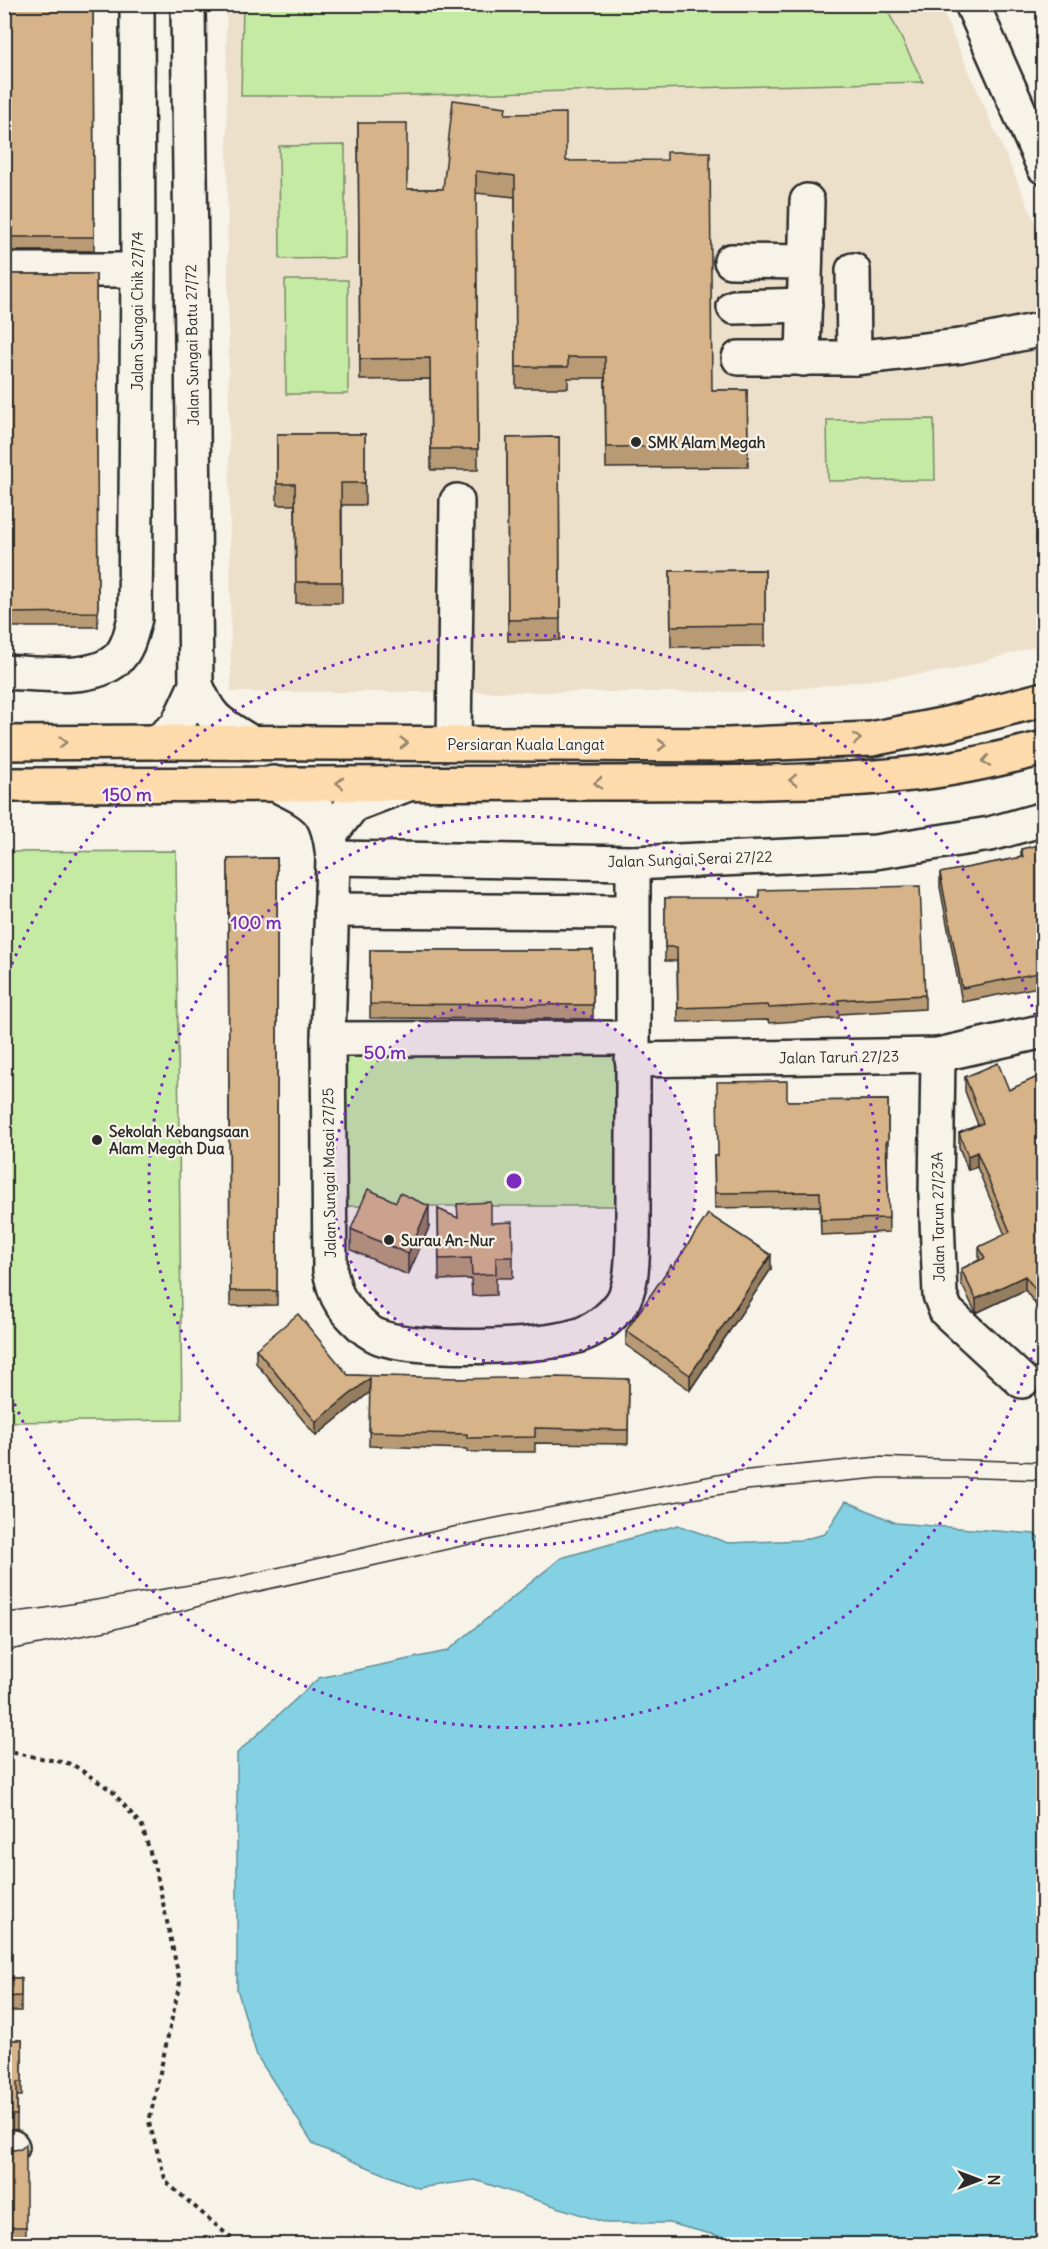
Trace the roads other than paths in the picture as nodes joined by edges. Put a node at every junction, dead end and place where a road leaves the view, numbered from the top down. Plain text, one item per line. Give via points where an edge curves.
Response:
1 (137, 4) edge
2 (188, 4) edge
3 (972, 4) edge
4 (1044, 167) edge
5 (807, 201) dead end
6 (731, 261) dead end
7 (805, 262) junction
8 (4, 270) edge
9 (138, 270) junction
10 (853, 270) dead end
11 (805, 305) junction
12 (734, 307) dead end
13 (1044, 329) edge
14 (739, 358) dead end
15 (854, 358) junction
16 (803, 359) junction
17 (457, 501) dead end
18 (4, 672) edge
19 (196, 685) junction
20 (1044, 699) edge
21 (157, 742) junction
22 (249, 742) junction
23 (4, 743) edge
24 (454, 743) junction
25 (1044, 748) edge
26 (273, 783) junction
27 (408, 784) junction
28 (4, 785) edge
29 (1044, 819) edge
30 (332, 845) junction
31 (633, 863) junction
32 (331, 910) junction
33 (632, 912) junction
34 (1044, 1031) edge
35 (328, 1039) junction
36 (632, 1049) junction
37 (938, 1055) junction
38 (1022, 1381) dead end

1 - 9 street, Jalan Sungai Chik 27/74
2 - 19 street, Jalan Sungai Batu 27/72
3 - 4 street
5 - 7 street
6 - 7 street
7 - 11 street
8 - 9 street
9 - 18 street, Jalan Sungai Chik 27/74 via 135,618 129,643 116,660 99,671
10 - 15 street
11 - 12 street
11 - 16 street
13 - 15 street via 961,346
14 - 16 street
15 - 16 street
17 - 24 street
19 - 21 street via 177,726
19 - 22 street via 210,715
24 -> 20 main road, Persiaran Kuala Langat via 728,745 871,739
21 - 22 main road, Persiaran Kuala Langat
23 -> 21 main road, Persiaran Kuala Langat
22 -> 24 main road, Persiaran Kuala Langat
25 -> 27 main road via 922,773 835,779
27 -> 26 main road
26 - 28 main road
26 - 30 street via 312,803 320,812
27 - 30 street via 353,805
29 - 31 street, Jalan Sungai Serai 27/22 via 990,834 875,852
30 - 31 street, Jalan Sungai Serai 27/22
30 - 32 street, Jalan Sungai Masai 27/25
31 - 33 street, Jalan Sungai Masai 27/25
32 - 33 street
32 - 35 street, Jalan Sungai Masai 27/25
33 - 36 street, Jalan Sungai Masai 27/25
34 - 37 street, Jalan Tarun 27/23
35 - 36 street, Jalan Tarun 27/23
35 - 36 street, Jalan Sungai Masai 27/25 via 329,1249 330,1271 338,1297 354,1318 376,1336 434,1346 537,1344 569,1338 605,1321 622,1303 632,1265
36 - 37 street, Jalan Tarun 27/23
37 - 38 street, Jalan Tarun 27/23A via 936,1194 940,1295 946,1311

